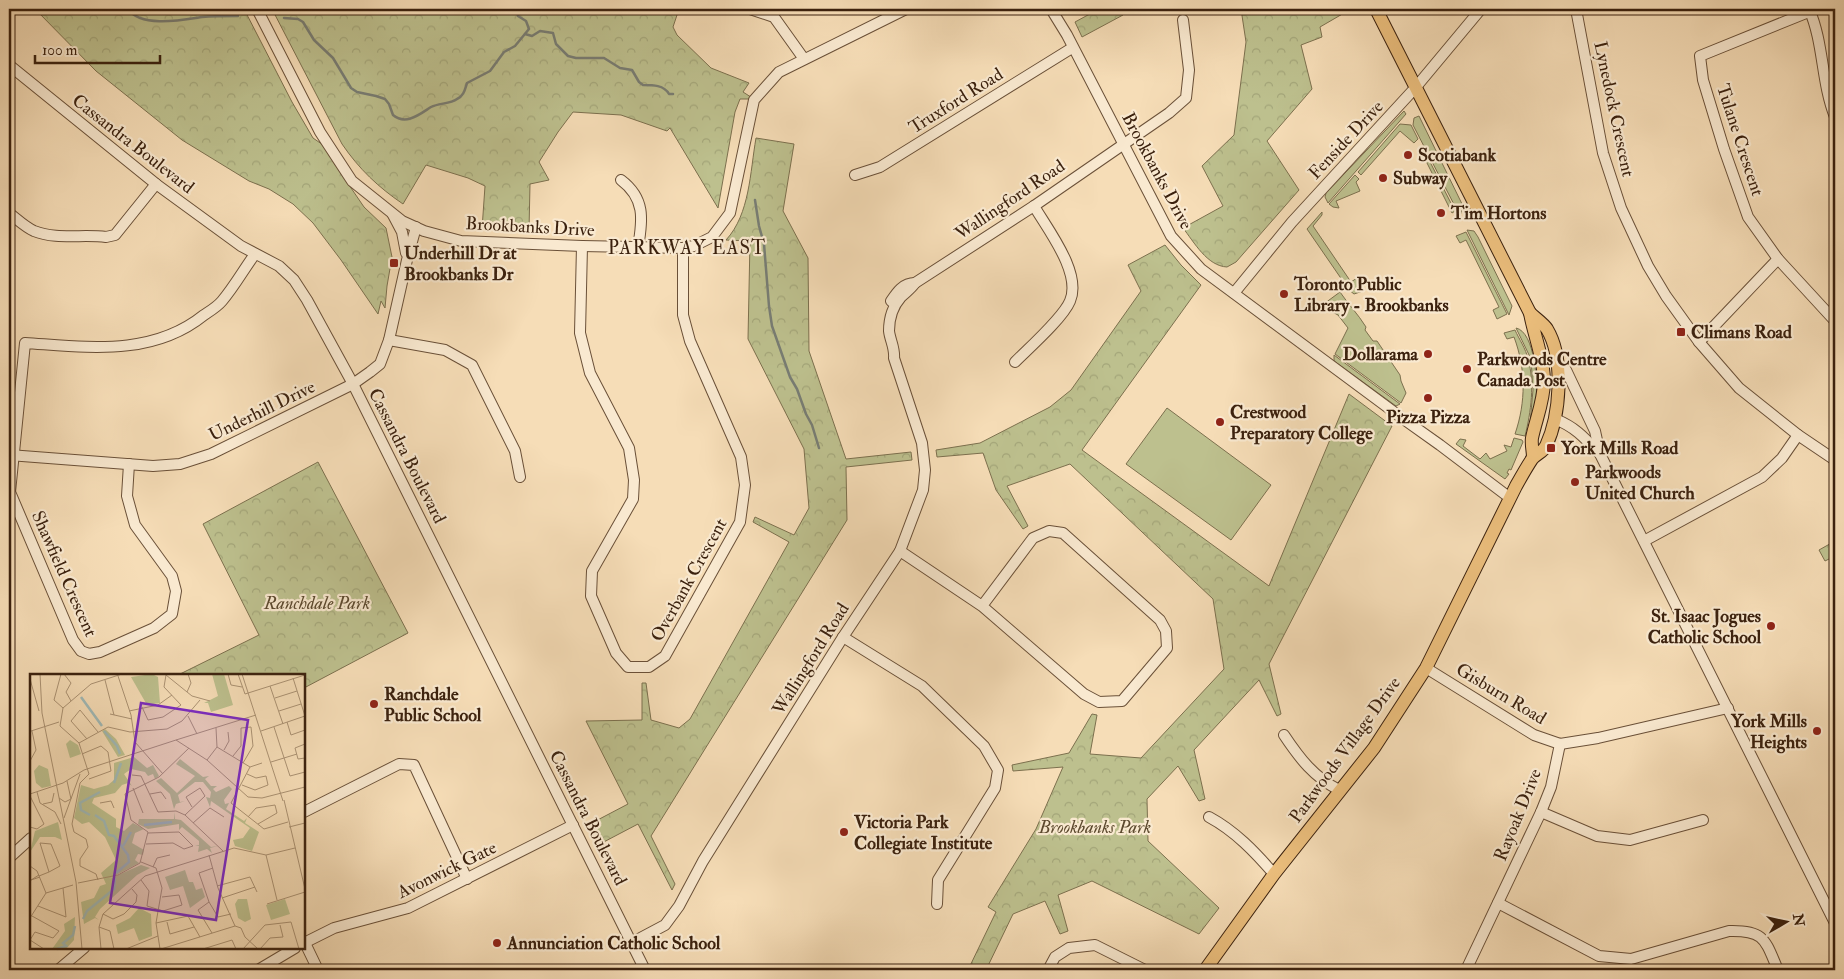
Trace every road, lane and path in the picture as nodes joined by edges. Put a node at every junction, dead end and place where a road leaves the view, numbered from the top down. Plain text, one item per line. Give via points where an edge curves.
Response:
1 (257, 9) edge
2 (750, 9) edge
3 (906, 9) edge
4 (1051, 9) edge
5 (1376, 9) edge
6 (1481, 9) edge
7 (1576, 9) edge
8 (1810, 10) edge
9 (1183, 20) dead end
10 (1072, 48) junction
11 (804, 59) junction
12 (9, 65) edge
13 (1416, 87) junction
14 (1835, 117) edge
15 (1123, 143) junction
16 (855, 175) dead end
17 (621, 180) dead end
18 (156, 184) junction
19 (1034, 206) junction
20 (9, 213) edge
21 (393, 214) junction
22 (416, 227) junction
23 (582, 246) junction
24 (638, 247) junction
25 (683, 248) junction
26 (254, 254) junction
27 (1778, 259) junction
28 (407, 260) junction
29 (1234, 293) junction
30 (1530, 314) junction
31 (1835, 321) edge
32 (389, 340) junction
33 (1699, 342) junction
34 (1540, 353) junction
35 (1015, 362) dead end
36 (1558, 366) junction
37 (353, 384) junction
38 (1555, 420) junction
39 (1798, 435) junction
40 (1600, 454) junction
41 (11, 456) edge
42 (1533, 458) junction
43 (1835, 460) edge
44 (129, 464) junction
45 (520, 477) dead end
46 (1510, 498) junction
47 (1644, 541) junction
48 (900, 551) junction
49 (982, 606) junction
50 (843, 637) junction
51 (1426, 668) junction
52 (1728, 708) junction
53 (1284, 735) dead end
54 (1560, 744) junction
55 (1339, 790) junction
56 (305, 811) edge
57 (1541, 812) junction
58 (1209, 817) dead end
59 (1703, 820) dead end
60 (573, 825) junction
61 (30, 839) edge
62 (9, 858) edge
63 (1274, 874) junction
64 (467, 879) junction
65 (1498, 903) junction
66 (937, 904) dead end
67 (1835, 923) edge
68 (305, 942) edge
69 (633, 942) junction
70 (305, 945) edge
71 (83, 949) edge
72 (293, 949) edge
73 (58, 970) edge
74 (258, 970) edge
75 (318, 970) edge
76 (645, 970) edge
77 (1048, 970) edge
78 (1145, 970) edge
79 (1205, 970) edge
80 (1466, 970) edge
81 (1778, 970) edge

1 - 21 street, Brookbanks Drive via 326,142 352,181
2 - 11 street via 774,17
3 - 11 street, Brookbanks Drive
4 - 10 street, Brookbanks Drive
5 - 13 main road
6 - 13 street, Fenside Drive
7 - 33 street, Lynedock Crescent via 1603,153 1621,208 1648,266
8 - 14 street
8 - 27 street, Tulane Crescent via 1700,56 1703,80 1748,217
9 - 15 street, Wallingford Road via 1189,70 1186,98
10 - 15 street, Brookbanks Drive
10 - 16 street, Truxford Road via 880,167
11 - 25 street, Brookbanks Drive via 780,72 754,100 730,213 712,237
12 - 18 street, Cassandra Boulevard
13 - 29 street, Fenside Drive via 1292,222
13 - 30 main road
15 - 19 street, Wallingford Road
15 - 29 street, Brookbanks Drive via 1171,236 1201,269
17 - 24 street via 639,200
18 - 20 street via 115,235 106,237 36,232
18 - 26 street, Cassandra Boulevard
19 - 35 street via 1066,261 1073,280 1070,300 1061,314
19 - 48 street, Wallingford Road via 915,282 894,309 889,331 894,358 922,443 925,470 923,490
21 - 22 street, Brookbanks Drive
21 - 28 street via 404,240
22 - 23 street, Brookbanks Drive via 461,241
22 - 28 street, Underhill Drive
23 - 24 street, Brookbanks Drive
23 - 25 street, Overbank Crescent via 580,333 590,373 630,448 634,480 633,498 592,571 591,596 616,654 628,667 649,667 665,656 740,522 745,485 741,457 698,362 683,315
24 - 25 street, Brookbanks Drive
26 - 37 street, Cassandra Boulevard via 279,266 294,280
26 - 41 street via 222,302 190,326 164,338 140,345 100,347 25,344
27 - 31 street, Tulane Crescent
27 - 33 street
28 - 32 street, Underhill Drive
29 - 46 street, Brookbanks Drive
30 - 34 main road
30 - 36 main road via 1546,328
32 - 37 street, Underhill Drive via 380,364
32 - 45 street via 444,350 472,365 515,451
33 - 39 street, Lynedock Crescent via 1738,388
34 - 38 main road via 1546,358 1549,400
34 - 42 main road, Parkwoods Village Drive via 1544,382 1540,414 1532,440
36 - 38 main road
36 - 40 street via 1566,370 1594,431
37 - 44 street, Underhill Drive via 211,454 166,466
37 - 60 street, Cassandra Boulevard
38 - 40 street via 1579,432
38 - 42 main road, Parkwoods Village Drive via 1546,447
39 - 43 street, Lynedock Crescent
39 - 47 street via 1782,458 1762,477
40 - 47 street
41 - 44 street, Underhill Drive
41 - 44 street, Shawfield Crescent via 10,492 73,640 81,651 89,654 154,628 172,614 176,591 172,576 135,525 127,496
42 - 46 main road, Parkwoods Village Drive
46 - 51 main road, Parkwoods Village Drive
47 - 52 street
48 - 49 street
48 - 50 street, Wallingford Road
49 - 49 street via 1033,538 1049,531 1063,533 1160,620 1166,631 1167,648 1122,701 1099,702 1084,694
50 - 66 street via 922,686 984,746 998,770 995,788 938,880
50 - 69 street, Wallingford Road via 703,861 679,906 665,925
51 - 54 street, Gisburn Road via 1534,735
51 - 55 main road, Parkwoods Village Drive via 1374,748
52 - 54 street
52 - 67 street
53 - 55 street via 1298,756 1323,781
54 - 57 street, Rayoak Drive via 1551,787
55 - 63 main road, Parkwoods Village Drive
56 - 64 street via 399,764 414,765
57 - 59 street via 1596,836 1630,840
57 - 65 street, Rayoak Drive
58 - 63 street via 1224,825
60 - 64 street, Avonwick Gate
60 - 69 street, Cassandra Boulevard
61 - 62 street
63 - 79 main road, Parkwoods Village Drive
64 - 68 street, Avonwick Gate via 408,908 334,928
65 - 80 street, Rayoak Drive
65 - 81 street via 1599,956 1631,959 1729,931 1743,931 1761,936
69 - 76 street, Cassandra Boulevard
70 - 75 street
71 - 73 street
72 - 74 street
77 - 78 street via 1055,957 1069,948 1095,945

